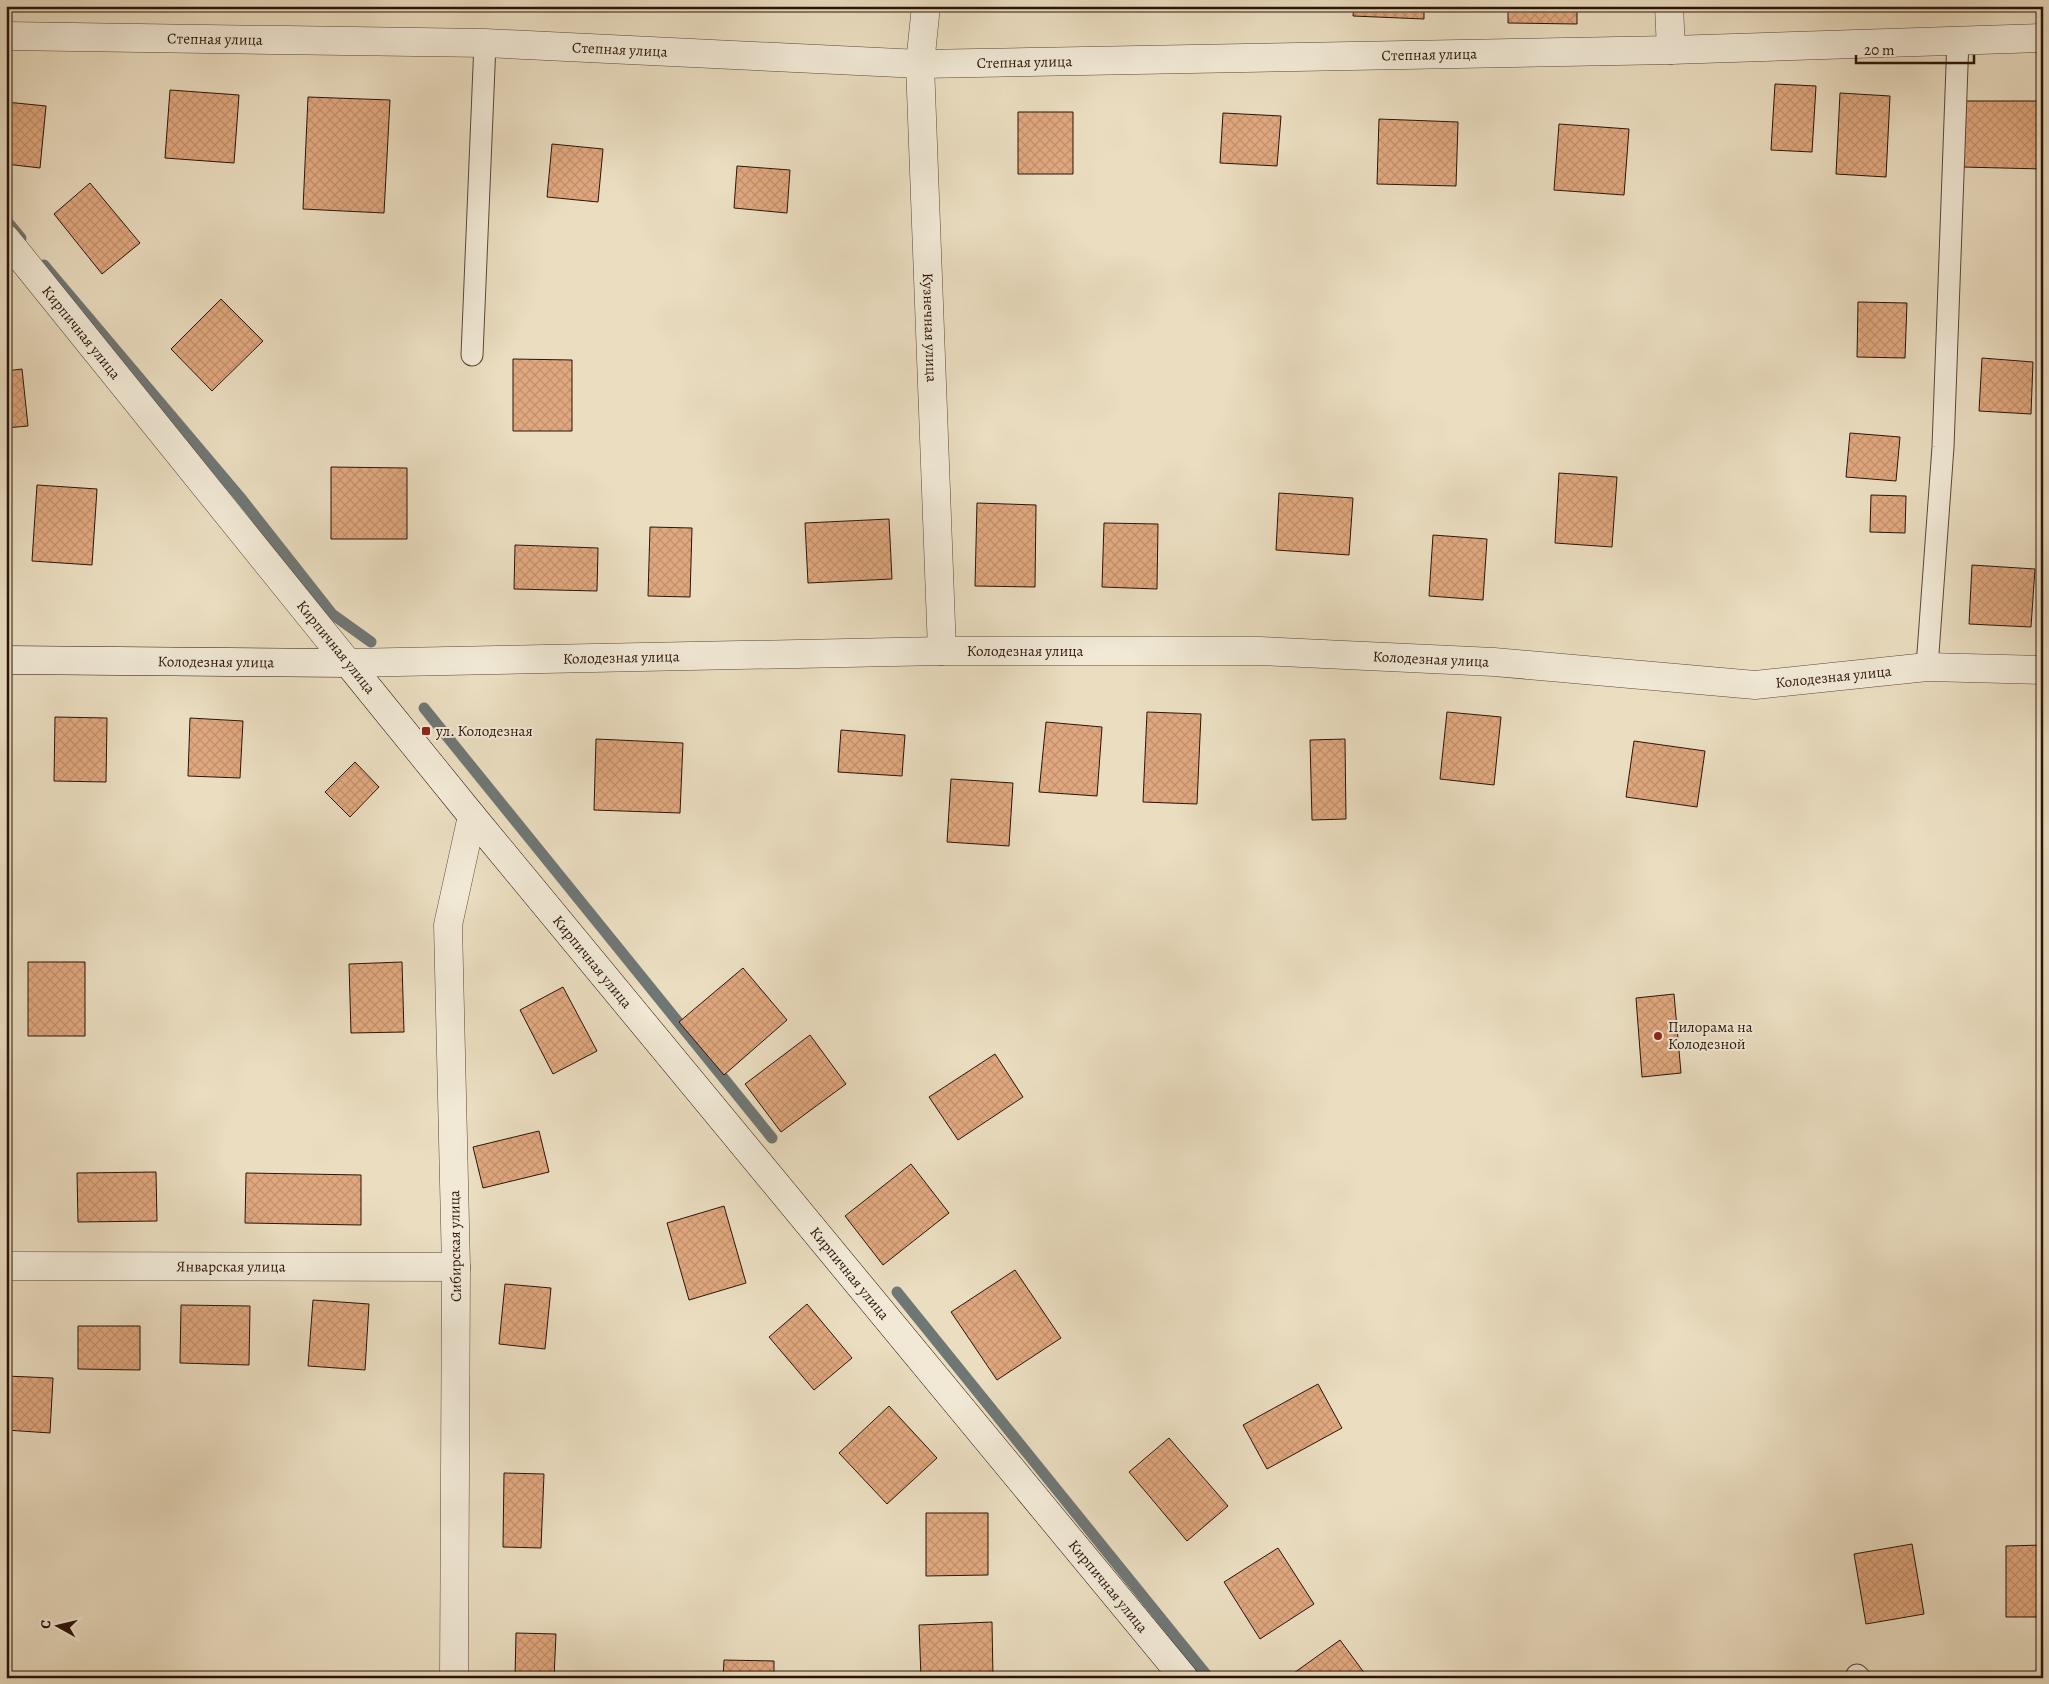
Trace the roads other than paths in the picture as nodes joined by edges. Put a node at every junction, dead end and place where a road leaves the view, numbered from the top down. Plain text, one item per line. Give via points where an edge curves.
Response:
1 (926, 6) edge
2 (1669, 6) edge
3 (6, 36) edge
4 (2043, 38) edge
5 (1958, 39) junction
6 (485, 43) junction
7 (1671, 50) junction
8 (920, 64) junction
9 (6, 239) edge
10 (472, 355) dead end
11 (942, 651) junction
12 (6, 660) edge
13 (348, 663) junction
14 (1927, 667) junction
15 (2043, 670) edge
16 (472, 816) junction
17 (6, 1266) edge
18 (456, 1267) junction
19 (454, 1678) edge
20 (1184, 1678) edge

1 - 8 street, Кузнечная улица
2 - 7 street
3 - 6 street, Степная улица
4 - 5 street, Степная улица
5 - 7 street, Степная улица
5 - 14 lane via 1943,447
6 - 8 street, Степная улица
6 - 10 lane
7 - 8 street, Степная улица
8 - 11 street, Кузнечная улица
9 - 13 street, Кирпичная улица
11 - 13 street, Колодезная улица
11 - 14 street, Колодезная улица via 1269,651 1494,662 1754,686
12 - 13 street, Колодезная улица
13 - 16 street, Кирпичная улица
14 - 15 street, Колодезная улица
16 - 18 street, Сибирская улица via 448,925
16 - 20 street, Кирпичная улица
17 - 18 street, Январская улица
18 - 19 street, Сибирская улица

